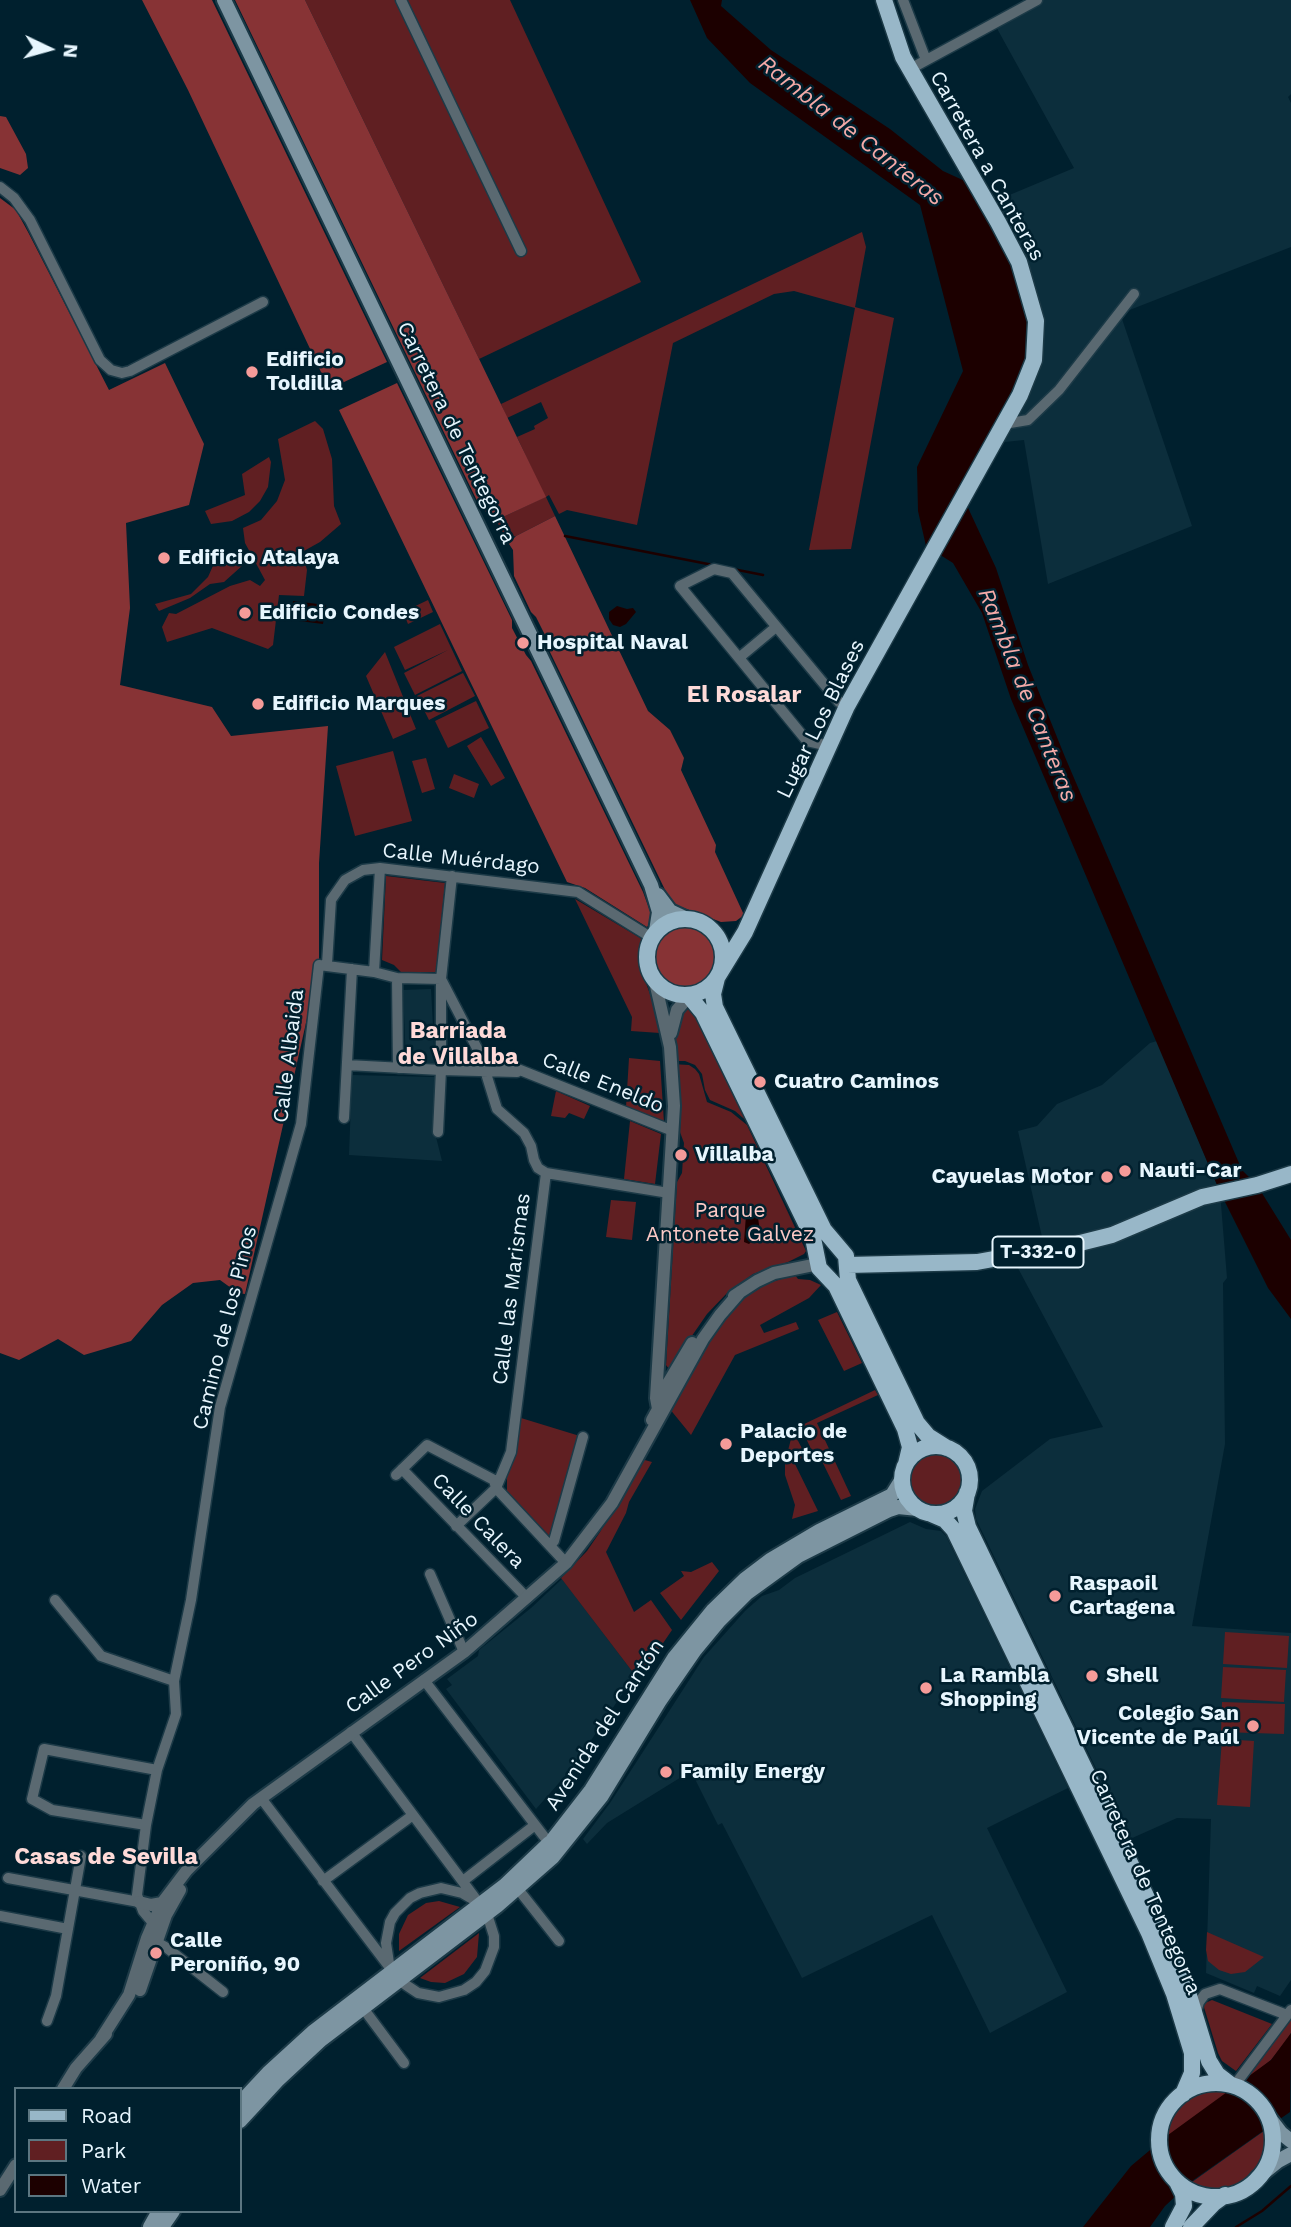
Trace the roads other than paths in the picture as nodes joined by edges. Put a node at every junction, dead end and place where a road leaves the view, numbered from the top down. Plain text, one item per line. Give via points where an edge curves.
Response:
1 (223, 0) edge
2 (401, 0) edge
3 (903, 0) edge
4 (1037, 0) edge
5 (879, 2) edge
6 (926, 60) junction
7 (906, 63) junction
8 (0, 187) edge
9 (521, 251) dead end
10 (1134, 294) dead end
11 (263, 302) dead end
12 (1004, 424) junction
13 (933, 552) joint
14 (776, 626) junction
15 (740, 657) junction
16 (847, 706) junction
17 (829, 746) junction
18 (380, 868) junction
19 (452, 876) junction
20 (651, 885) junction
21 (755, 910) junction
22 (687, 919) junction
23 (711, 929) junction
24 (654, 934) junction
25 (323, 965) junction
26 (352, 969) junction
27 (374, 972) junction
28 (717, 977) junction
29 (397, 978) junction
30 (441, 979) junction
31 (655, 982) junction
32 (689, 996) junction
33 (670, 1047) junction
34 (480, 1054) junction
35 (347, 1065) junction
36 (398, 1068) junction
37 (441, 1070) junction
38 (487, 1070) junction
39 (526, 1072) junction
40 (344, 1118) dead end
41 (438, 1132) dead end
42 (673, 1132) junction
43 (293, 1151) joint
44 (546, 1173) junction
45 (1291, 1174) edge
46 (669, 1193) junction
47 (839, 1248) junction
48 (847, 1265) junction
49 (821, 1267) junction
50 (740, 1292) junction
51 (659, 1367) junction
52 (676, 1371) junction
53 (657, 1402) junction
54 (583, 1437) dead end
55 (947, 1448) junction
56 (635, 1462) junction
57 (904, 1472) junction
58 (496, 1488) junction
59 (967, 1493) junction
60 (924, 1511) junction
61 (456, 1526) junction
62 (592, 1531) junction
63 (550, 1546) junction
64 (566, 1563) junction
65 (430, 1574) dead end
66 (527, 1598) junction
67 (55, 1600) dead end
68 (464, 1652) junction
69 (424, 1680) junction
70 (173, 1681) junction
71 (351, 1732) junction
72 (157, 1770) junction
73 (261, 1798) junction
74 (243, 1813) junction
75 (413, 1815) junction
76 (146, 1825) junction
77 (535, 1825) junction
78 (551, 1841) junction
79 (81, 1856) dead end
80 (8, 1878) dead end
81 (323, 1881) junction
82 (463, 1881) junction
83 (185, 1882) junction
84 (518, 1889) junction
85 (75, 1890) junction
86 (139, 1902) junction
87 (162, 1903) junction
88 (484, 1909) junction
89 (0, 1916) edge
90 (153, 1923) junction
91 (68, 1929) junction
92 (559, 1941) dead end
93 (156, 1942) junction
94 (145, 1975) junction
95 (396, 1976) junction
96 (223, 1992) dead end
97 (363, 2008) junction
98 (1289, 2012) edge
99 (1195, 2016) junction
100 (47, 2021) dead end
101 (318, 2036) junction
102 (102, 2039) junction
103 (404, 2063) dead end
104 (1234, 2086) junction
105 (65, 2087) edge
106 (1183, 2094) junction
107 (242, 2101) edge
108 (242, 2119) edge
109 (1271, 2122) junction
110 (1291, 2141) edge
111 (1291, 2154) edge
112 (14, 2168) edge
113 (1257, 2178) junction
114 (1181, 2186) junction
115 (0, 2190) edge
116 (1225, 2195) junction
117 (1173, 2227) edge
118 (1191, 2227) edge

1 - 20 main road, Carretera de Tentegorra
2 - 9 street
3 - 6 street
4 - 6 street
5 - 7 main road, Carretera a Canteras
6 - 7 street
7 - 12 main road, Carretera a Canteras via 1008,240 1033,308 1037,332 1031,372
8 - 11 street via 30,220 100,360 111,370 130,371
10 - 12 street via 1059,390 1028,420
12 - 13 main road, Carretera a Canteras
13 - 16 main road, Lugar Los Blases
14 - 15 street
14 - 15 street via 732,572 714,569 680,586
14 - 16 street
15 - 17 street via 807,741
16 - 17 main road, Lugar Los Blases
17 - 21 main road, Lugar Los Blases
18 - 19 street, Calle Muérdago
18 - 25 street, Calle Muérdago via 363,870 345,880 331,900
18 - 27 street
19 - 24 street, Calle Muérdago via 578,892
19 - 30 street
20 - 22 main road, Carretera de Tentegorra via 667,908
20 - 24 main road, Carretera de Tentegorra via 659,912
21 - 23 main road, Lugar Los Blases via 738,929
21 - 28 main road, Lugar Los Blases
22 - 23 main road
22 - 24 main road via 670,922
23 - 28 main road via 722,951
24 - 31 main road via 646,960
25 - 26 street
25 - 43 street, Calle Albaida via 301,1124
26 - 27 street
26 - 35 street
27 - 29 street
28 - 32 main road via 705,990
28 - 47 main road via 715,1007 824,1230
29 - 30 street
29 - 36 street
30 - 34 street, Calle las Marismas
30 - 37 street
31 - 32 main road via 671,993
31 - 33 street
32 - 33 street via 675,1016
32 - 49 main road via 701,1009 731,1068 813,1238
33 - 42 street
34 - 38 street, Calle las Marismas
34 - 39 street, Calle Eneldo
35 - 36 street
35 - 40 street
36 - 37 street
37 - 38 street
37 - 41 street
38 - 39 street
38 - 44 street, Calle las Marismas via 497,1110 524,1133 538,1168
39 - 42 street, Calle Eneldo
42 - 46 street
43 - 70 street, Camino de los Pinos via 220,1407 191,1600
44 - 46 street
44 - 58 street, Calle las Marismas via 514,1436
45 - 48 main road, T-332-0 via 1202,1197 1112,1235 1023,1255 976,1262
46 - 51 street
47 - 48 main road
47 - 49 main road via 822,1251
48 - 49 main road via 841,1274
48 - 55 main road via 848,1280 917,1423
49 - 50 street, Calle Pero Niño via 774,1273
49 - 57 main road via 836,1286 908,1436
50 - 52 street, Calle Pero Niño via 711,1317
50 - 56 street, Calle Pero Niño via 703,1339
51 - 52 street via 665,1373
51 - 53 street
52 - 53 street, Calle Pero Niño
53 - 56 street
53 - 62 street, Calle Pero Niño
54 - 63 street
55 - 57 main road via 933,1446 914,1454
55 - 59 main road via 967,1466
56 - 62 street, Calle Pero Niño
57 - 60 main road via 905,1495
57 - 78 main road, Avenida del Cantón via 892,1495 770,1560 713,1610 674,1658 591,1790
58 - 61 street
58 - 61 street, Calle Calera via 494,1480 427,1445 399,1472
58 - 63 street
59 - 60 main road via 953,1510
59 - 99 main road, Carretera de Tentegorra via 966,1524 1161,1927
60 - 84 main road, Avenida del Cantón via 893,1508 777,1570 737,1603 687,1662 587,1816
60 - 106 main road, Carretera de Tentegorra via 945,1520 954,1530 1149,1932 1192,2053 1192,2073
61 - 66 street, Calle Calera
62 - 64 street, Calle Pero Niño
63 - 64 street
64 - 66 street, Calle Pero Niño
65 - 68 street
66 - 68 street, Calle Pero Niño
67 - 70 street via 101,1656
68 - 69 street, Calle Pero Niño
69 - 71 street, Calle Pero Niño
69 - 77 street
70 - 72 street, Camino de los Pinos via 177,1714
71 - 73 street, Calle Pero Niño
71 - 75 street
72 - 76 street, Camino de los Pinos
72 - 76 street via 44,1749 32,1799 52,1810
73 - 74 street, Calle Pero Niño
73 - 81 street
74 - 83 street, Calle Pero Niño
74 - 87 street, Calle Pero Niño
75 - 81 street
75 - 82 street
76 - 86 street, Camino de los Pinos
77 - 78 street
77 - 82 street
78 - 88 main road, Avenida del Cantón
79 - 85 street
80 - 85 street
81 - 95 street
82 - 88 street
83 - 90 street
83 - 93 street, Calle Pero Niño
84 - 88 main road, Avenida del Cantón
84 - 92 street
85 - 86 street
85 - 91 street
86 - 87 street
86 - 90 street
87 - 90 street, Calle Pero Niño
88 - 95 main road, Avenida del Cantón
88 - 95 street via 494,1947 476,1982 439,1997 418,1993
88 - 95 street via 462,1893 441,1888 411,1898 395,1913 387,1933 386,1954
89 - 91 street
90 - 94 street
90 - 102 street, Calle Pero Niño via 129,1995
91 - 100 street
93 - 94 street, Calle Pero Niño
93 - 96 street
94 - 102 street, Calle Pero Niño via 132,2006
95 - 97 main road, Avenida del Cantón
95 - 101 main road, Avenida del Cantón
97 - 101 main road, Avenida del Cantón
97 - 103 street
98 - 99 street via 1220,1989 1201,1998
98 - 104 street
99 - 104 main road, Carretera de Tentegorra via 1213,2067
101 - 107 main road via 268,2073
101 - 108 main road
102 - 105 street, Calle Pero Niño
104 - 106 main road via 1202,2085
104 - 109 main road via 1255,2098
106 - 114 main road via 1165,2116 1159,2142 1163,2161
109 - 110 main road
109 - 113 main road via 1272,2151
111 - 113 main road
112 - 115 street
113 - 116 main road
114 - 116 main road via 1208,2196
114 - 117 main road via 1184,2206
116 - 118 main road

